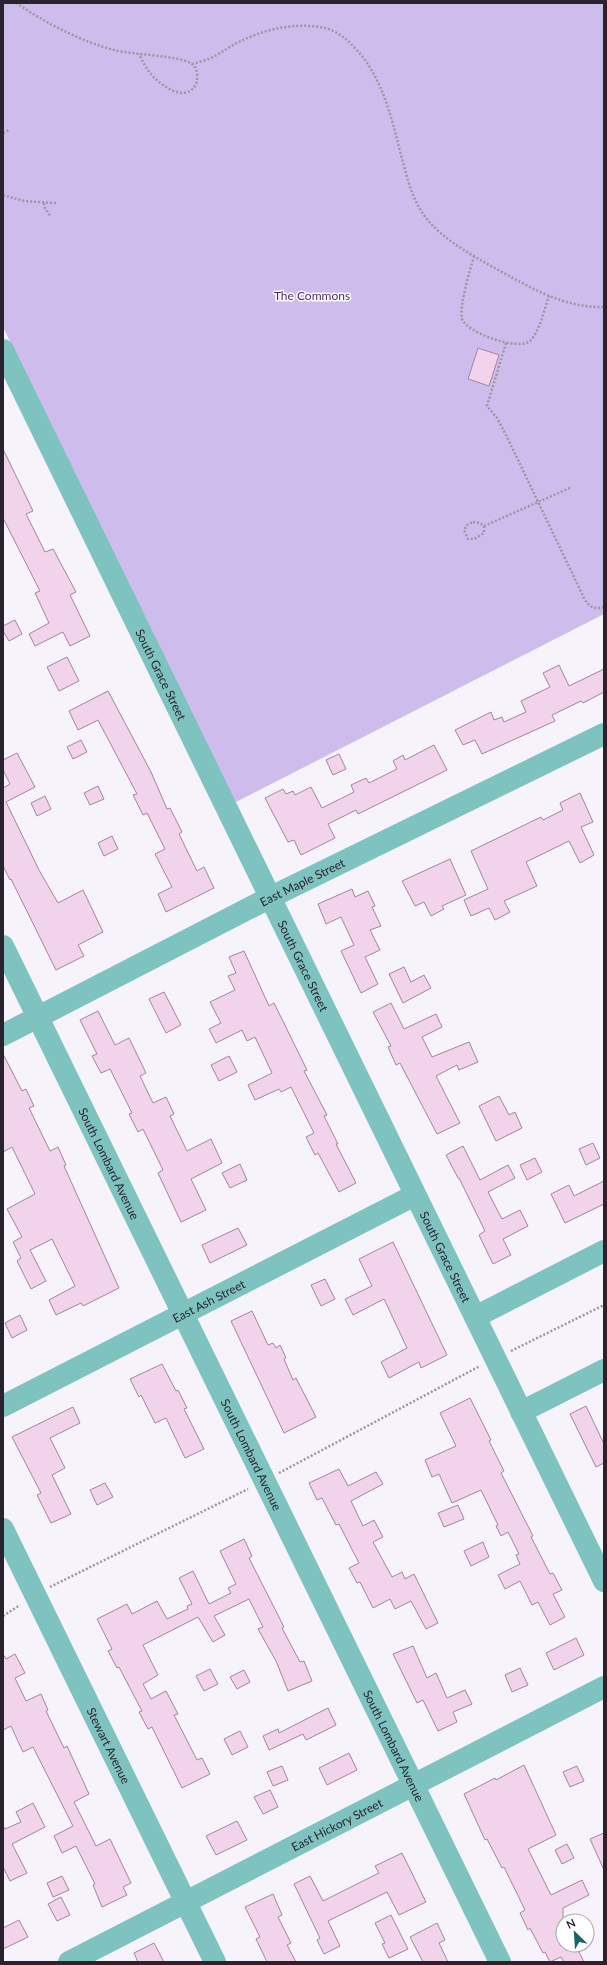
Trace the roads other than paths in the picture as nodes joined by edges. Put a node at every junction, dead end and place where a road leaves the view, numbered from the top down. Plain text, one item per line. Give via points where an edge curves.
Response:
1 (3, 350) edge
2 (604, 734) edge
3 (271, 897) junction
4 (3, 946) edge
5 (38, 1017) junction
6 (3, 1034) edge
7 (414, 1194) junction
8 (604, 1251) edge
9 (182, 1314) junction
10 (476, 1318) junction
11 (604, 1370) edge
12 (3, 1406) edge
13 (521, 1412) junction
14 (3, 1529) edge
15 (604, 1581) edge
16 (604, 1686) edge
17 (413, 1785) junction
18 (186, 1902) junction
19 (69, 1962) edge
20 (215, 1962) edge
21 (500, 1962) edge

1 - 3 street, South Grace Street
2 - 3 street, East Maple Street
3 - 5 street, East Maple Street
3 - 7 street, South Grace Street
4 - 5 street, South Lombard Avenue
5 - 6 street, East Maple Street
5 - 9 street, South Lombard Avenue
7 - 9 street, East Ash Street
7 - 10 street, South Grace Street
8 - 10 street
9 - 12 street, East Ash Street
9 - 17 street, South Lombard Avenue
10 - 13 street, South Grace Street
11 - 13 street
13 - 15 street, South Grace Street
14 - 18 street, Stewart Avenue
16 - 17 street, East Hickory Street
17 - 18 street, East Hickory Street
17 - 21 street, South Lombard Avenue
18 - 19 street, East Hickory Street
18 - 20 street, Stewart Avenue

